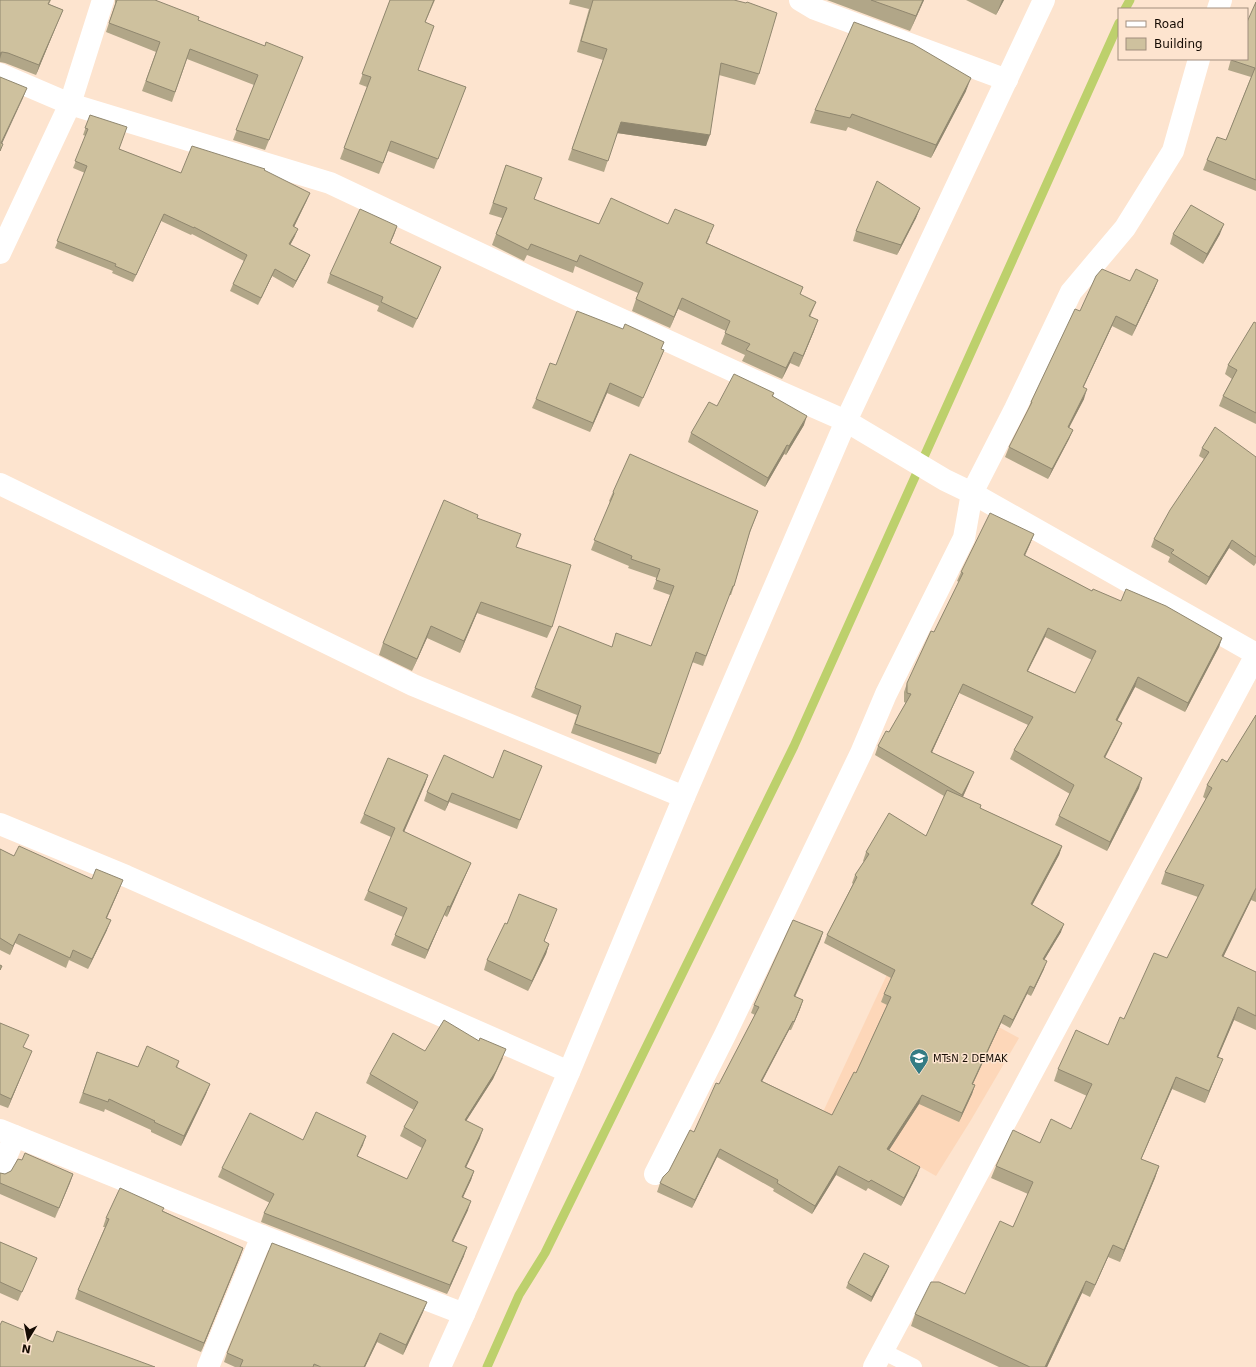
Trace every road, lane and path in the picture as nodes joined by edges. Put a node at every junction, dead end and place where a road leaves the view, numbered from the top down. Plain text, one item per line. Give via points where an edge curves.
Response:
1 (102, 0) edge
2 (800, 0) edge
3 (1044, 0) edge
4 (1199, 60) edge
5 (0, 74) edge
6 (1007, 80) junction
7 (70, 104) junction
8 (0, 253) edge
9 (846, 421) junction
10 (0, 484) edge
11 (972, 493) junction
12 (1256, 654) edge
13 (684, 797) junction
14 (0, 824) edge
15 (569, 1072) junction
16 (7, 1133) edge
17 (0, 1171) edge
18 (655, 1174) dead end
19 (262, 1236) junction
20 (464, 1314) junction
21 (878, 1359) edge
22 (208, 1367) edge
23 (440, 1367) edge
24 (914, 1367) edge

1 - 7 street
2 - 6 street via 815,9
3 - 6 street
4 - 11 street via 1173,151 1126,228 1071,292
5 - 7 street
6 - 9 street
7 - 8 street
7 - 9 street via 330,183
9 - 11 street via 945,480
9 - 13 street
10 - 13 street via 413,685
11 - 12 street
11 - 18 street via 964,538 886,694 861,753 725,1035
12 - 21 street
13 - 15 street
14 - 15 street via 126,876
15 - 20 street
16 - 17 street
16 - 19 street
19 - 20 street
19 - 22 street
20 - 23 street
21 - 24 lane

